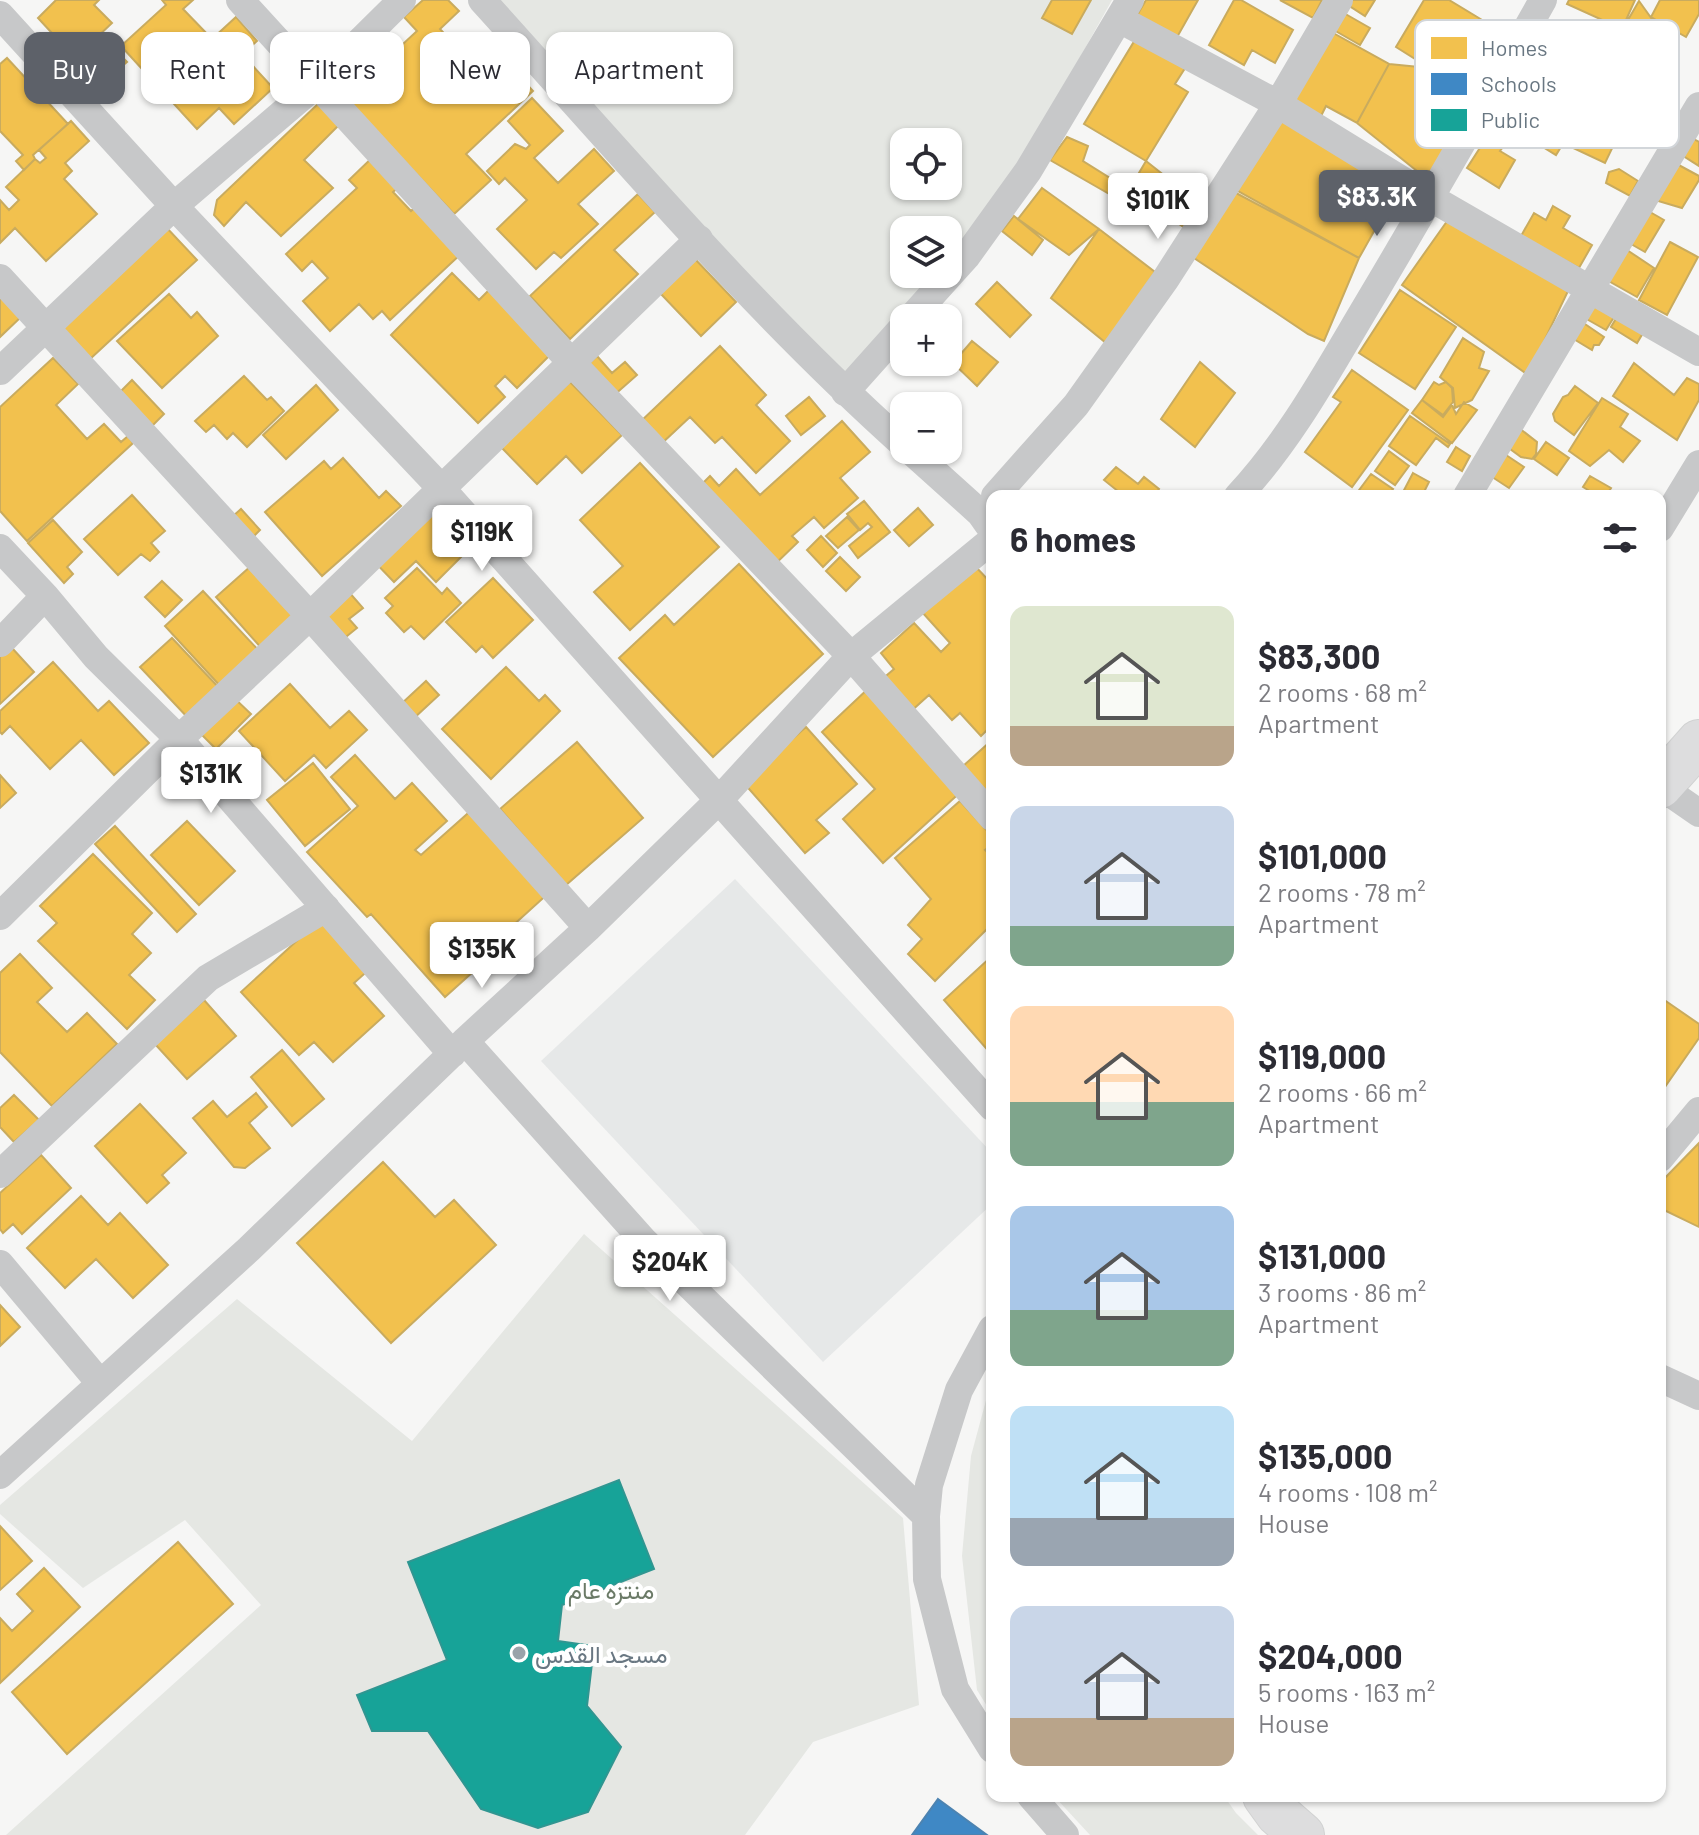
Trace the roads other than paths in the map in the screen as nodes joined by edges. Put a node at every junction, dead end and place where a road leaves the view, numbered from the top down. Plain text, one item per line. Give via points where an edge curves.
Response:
1 (240, 0) edge
2 (402, 0) edge
3 (482, 0) edge
4 (1339, 0) edge
5 (1543, 0) edge
6 (1124, 10) edge
7 (0, 15) edge
8 (1532, 20) edge
9 (270, 32) edge
10 (370, 32) edge
11 (293, 104) edge
12 (337, 104) edge
13 (1278, 104) junction
14 (1699, 106) edge
15 (1679, 139) edge
16 (1459, 148) edge
17 (1674, 148) edge
18 (1431, 198) junction
19 (174, 206) junction
20 (699, 239) junction
21 (0, 278) edge
22 (1588, 290) junction
23 (924, 304) edge
24 (46, 327) junction
25 (890, 342) edge
26 (1699, 352) edge
27 (571, 362) junction
28 (0, 371) edge
29 (845, 392) junction
30 (890, 432) edge
31 (929, 464) edge
32 (1699, 464) edge
33 (441, 488) junction
34 (1006, 490) edge
35 (1244, 490) edge
36 (1471, 490) edge
37 (986, 506) edge
38 (1666, 518) edge
39 (986, 545) edge
40 (0, 548) edge
41 (45, 596) junction
42 (310, 616) junction
43 (0, 643) edge
44 (851, 656) junction
45 (179, 739) junction
46 (1699, 742) edge
47 (1666, 779) edge
48 (1666, 790) edge
49 (720, 799) junction
50 (986, 810) edge
51 (1699, 813) edge
52 (326, 908) junction
53 (0, 916) edge
54 (588, 928) junction
55 (459, 1047) junction
56 (986, 1100) edge
57 (1699, 1111) edge
58 (1666, 1151) edge
59 (0, 1174) edge
60 (0, 1264) edge
61 (986, 1340) edge
62 (1666, 1381) edge
63 (100, 1383) junction
64 (1699, 1396) edge
65 (0, 1475) edge
66 (926, 1516) junction
67 (986, 1739) edge
68 (1036, 1802) edge
69 (1269, 1802) edge
70 (1065, 1835) edge
71 (1302, 1835) edge

1 - 9 street
2 - 10 street
3 - 20 street
4 - 13 street
5 - 8 street
6 - 13 street
6 - 23 street via 1028,171 966,257
7 - 19 street
11 - 19 street
12 - 27 street
13 - 18 street
13 - 34 street via 1165,280 1076,405
14 - 15 street
16 - 18 street
17 - 22 street
18 - 22 street
18 - 35 street via 1297,422
19 - 24 street
19 - 33 street
20 - 27 street
20 - 29 street
21 - 24 street
22 - 26 street
22 - 36 street
24 - 28 street
24 - 42 street
25 - 29 street
27 - 33 street
27 - 44 street
29 - 30 street
31 - 37 street
32 - 38 street
33 - 42 street
33 - 49 street
39 - 44 street
40 - 41 street
41 - 43 street
41 - 45 street via 96,657
42 - 45 street
42 - 54 street
44 - 49 street
44 - 50 street
45 - 52 street
45 - 53 street
46 - 47 main road
48 - 51 street
49 - 54 street
49 - 56 street
52 - 55 street
52 - 59 street via 208,978
54 - 55 street
55 - 63 street
55 - 66 street via 644,1241
57 - 58 street
60 - 63 street
61 - 66 street via 959,1390 929,1485
62 - 64 street
63 - 65 street
66 - 67 street via 927,1579 955,1689
68 - 70 street
69 - 71 main road

